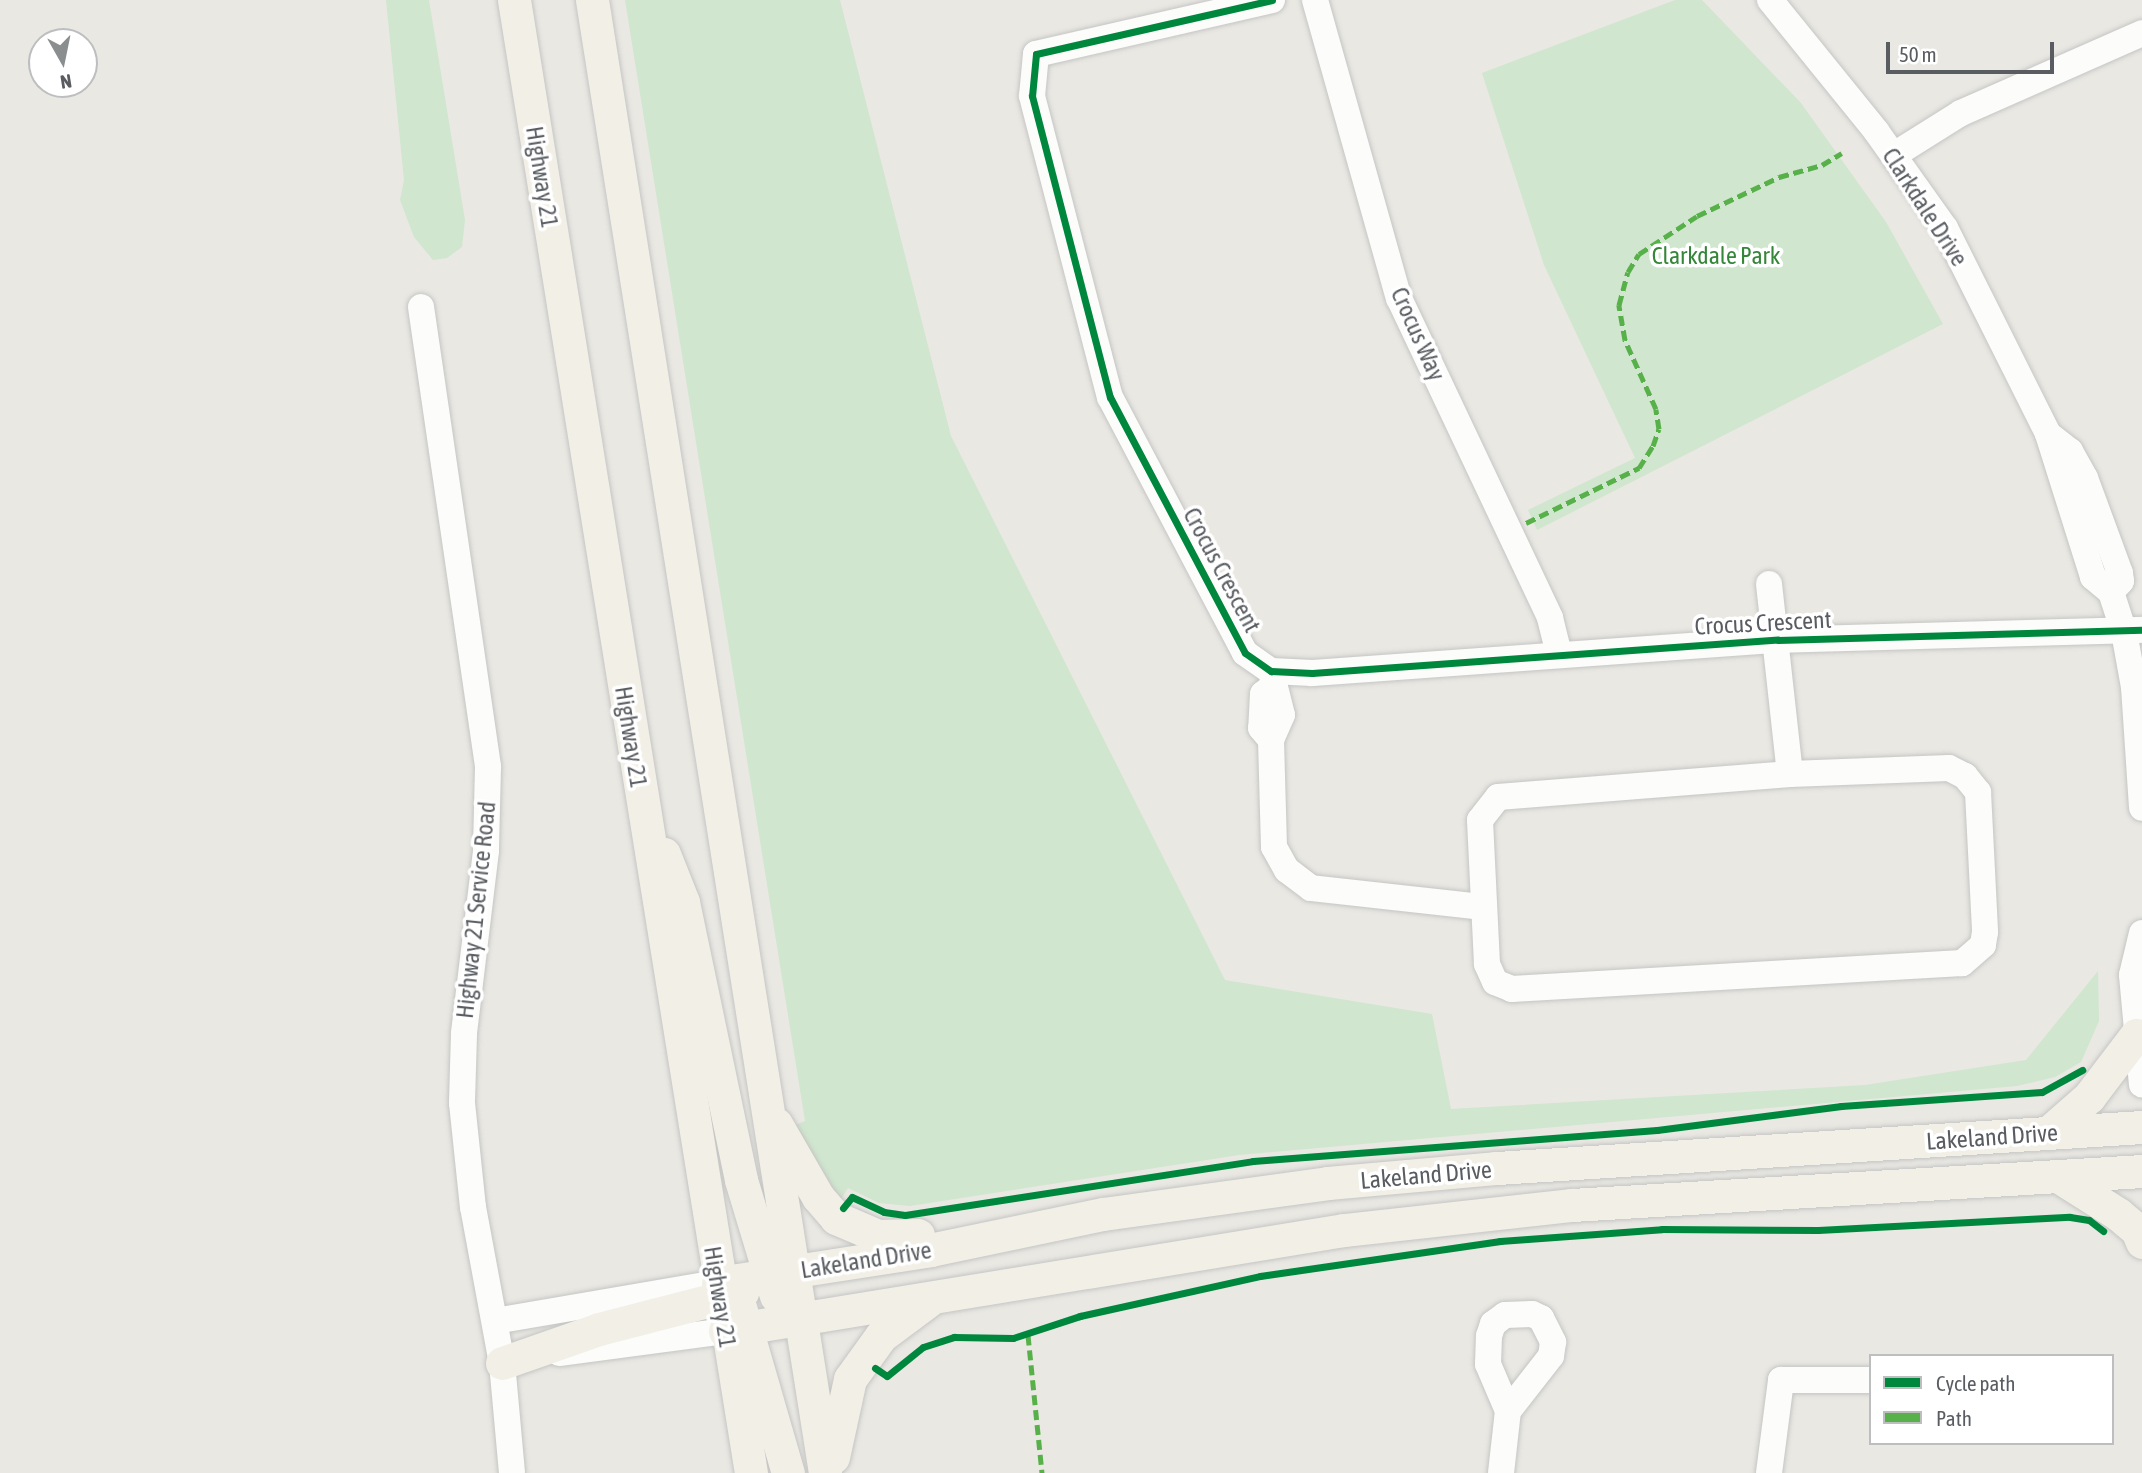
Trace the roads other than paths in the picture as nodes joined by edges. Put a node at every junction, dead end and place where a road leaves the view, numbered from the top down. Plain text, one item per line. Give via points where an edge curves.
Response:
1 (514, 0) edge
2 (592, 0) edge
3 (1272, 0) edge
4 (1315, 0) edge
5 (1781, 3) edge
6 (2142, 33) edge
7 (1894, 155) junction
8 (421, 306) dead end
9 (1769, 584) dead end
10 (2133, 631) edge
11 (1777, 640) junction
12 (1559, 654) junction
13 (1271, 679) junction
14 (1790, 774) junction
15 (640, 788) junction
16 (2142, 808) edge
17 (1482, 907) junction
18 (2142, 933) edge
19 (2136, 1035) junction
20 (2142, 1085) edge
21 (764, 1104) junction
22 (2048, 1133) junction
23 (2139, 1146) edge
24 (2058, 1176) junction
25 (1015, 1231) junction
26 (2142, 1242) edge
27 (777, 1277) junction
28 (724, 1292) junction
29 (932, 1298) junction
30 (801, 1319) junction
31 (495, 1321) junction
32 (736, 1329) junction
33 (502, 1363) junction
34 (1869, 1380) edge
35 (1508, 1412) dead end
36 (512, 1473) edge
37 (751, 1473) edge
38 (788, 1473) edge
39 (825, 1473) edge
40 (831, 1473) edge
41 (1501, 1473) edge
42 (1769, 1473) edge

1 - 15 main road, Highway 21
2 - 21 main road
3 - 13 street, Crocus Crescent via 1036,54 1032,96 1110,397 1245,653
4 - 12 street, Crocus Way via 1399,298 1550,618
5 - 7 street, Clarkdale Drive
6 - 7 street via 1961,113
7 - 10 street, Clarkdale Drive via 1945,228 2048,434 2093,577 2111,593
8 - 31 street, Highway 21 Service Road via 488,767 486,850 462,1082 473,1207
9 - 11 street
10 - 11 street, Crocus Crescent
10 - 16 street, Clarkdale Drive
11 - 12 street, Crocus Crescent
11 - 14 street, Crocus Crescent
12 - 13 street, Crocus Crescent
13 - 17 street via 1282,716 1271,740 1274,847 1287,870 1311,888
14 - 17 street via 1498,797 1480,820
14 - 17 street via 1949,768 1974,784 1985,932 1974,957 1941,966 1512,989 1495,982 1487,964
15 - 27 main road via 682,902 741,1180
15 - 28 main road, Highway 21
18 - 19 street via 2132,975
19 - 20 street
19 - 22 main road via 2089,1097
21 - 25 main road via 818,1198 836,1218 878,1236
21 - 27 main road
22 - 23 main road, Lakeland Drive
22 - 25 main road, Lakeland Drive via 1328,1183
23 - 24 main road, Lakeland Drive
24 - 26 main road via 2118,1214 2137,1230
24 - 29 main road, Lakeland Drive via 1558,1207 1344,1230
25 - 27 main road, Lakeland Drive
27 - 28 main road, Lakeland Drive
27 - 30 main road
28 - 31 street
28 - 32 main road, Highway 21
28 - 33 main road, Lakeland Drive
29 - 30 main road, Lakeland Drive
29 - 40 main road via 881,1336 850,1380 839,1414
30 - 32 main road, Lakeland Drive
30 - 39 main road
31 - 33 street, Highway 21 Service Road
32 - 33 street
32 - 37 main road, Highway 21
32 - 38 main road
33 - 36 street, Highway 21 Service Road
34 - 42 street via 1781,1380
35 - 41 street

